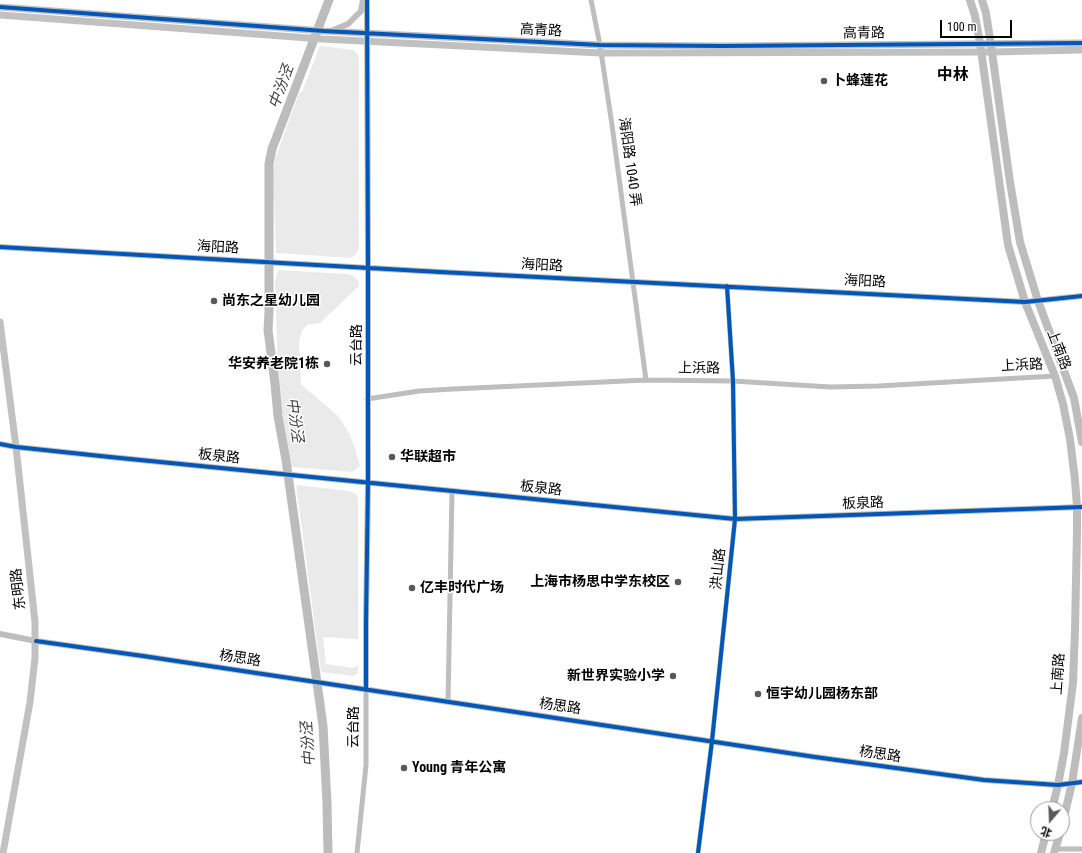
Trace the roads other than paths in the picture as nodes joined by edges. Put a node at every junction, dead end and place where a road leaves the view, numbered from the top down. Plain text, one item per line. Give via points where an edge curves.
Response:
1 (363, 0) edge
2 (367, 0) edge
3 (591, 0) edge
4 (970, 0) edge
5 (982, 0) edge
6 (0, 7) edge
7 (0, 15) edge
8 (305, 34) junction
9 (325, 34) junction
10 (368, 38) junction
11 (1082, 43) edge
12 (980, 48) junction
13 (992, 48) junction
14 (601, 49) junction
15 (1082, 50) edge
16 (0, 247) edge
17 (368, 267) junction
18 (633, 282) junction
19 (727, 286) junction
20 (1082, 296) edge
21 (1038, 301) junction
22 (1025, 302) junction
23 (0, 322) edge
24 (1054, 376) junction
25 (646, 380) junction
26 (733, 381) junction
27 (367, 398) junction
28 (1078, 398) edge
29 (1082, 442) edge
30 (0, 444) edge
31 (16, 447) junction
32 (368, 483) junction
33 (452, 491) junction
34 (1080, 507) edge
35 (735, 519) junction
36 (0, 634) edge
37 (36, 641) junction
38 (366, 690) junction
39 (448, 702) junction
40 (1082, 718) edge
41 (712, 741) junction
42 (1082, 782) edge
43 (1072, 783) junction
44 (1058, 785) junction
45 (1054, 801) edge
46 (1068, 801) edge
47 (1044, 841) edge
48 (1058, 841) edge
49 (1082, 849) edge
50 (1055, 851) edge
51 (3, 853) edge
52 (357, 853) edge
53 (698, 853) edge
54 (1041, 853) edge

1 - 9 street via 361,12 348,24
2 - 10 street, 云台路
3 - 14 street
4 - 12 main road, 上南路
5 - 13 main road, 上南路
6 - 8 main road, 高青路
7 - 8 main road, 高青路
8 - 9 main road, 高青路
9 - 10 main road, 高青路
10 - 14 main road, 高青路
10 - 17 street, 云台路
11 - 13 main road, 高青路
12 - 13 main road, 高青路
12 - 14 main road, 高青路 via 722,46
12 - 22 main road, 上南路 via 1008,245
13 - 15 main road, 高青路
13 - 21 main road, 上南路 via 1020,242
14 - 18 street, 海阳路 1040 弄
16 - 17 street, 海阳路
17 - 18 street, 海阳路
17 - 27 street, 云台路
18 - 19 street, 海阳路
18 - 25 street, 海阳路 1040 弄
19 - 22 street, 海阳路
19 - 26 street, 洪山路
20 - 21 street, 海阳路
21 - 22 street, 海阳路
21 - 28 main road, 上南路
22 - 24 main road, 上南路
23 - 31 main road, 东明路
24 - 26 street, 上浜路 via 830,387
24 - 34 main road, 上南路 via 1070,439
25 - 26 street, 上浜路
25 - 27 street, 上浜路 via 419,391
26 - 35 street, 洪山路
27 - 32 street, 云台路
28 - 29 main road, 上南路
30 - 31 street, 板泉路
31 - 32 street, 板泉路
31 - 37 main road, 东明路 via 34,602
32 - 33 street, 板泉路
32 - 38 street, 云台路
33 - 35 street, 板泉路
33 - 39 street
34 - 35 street, 板泉路
34 - 44 main road, 上南路 via 1073,683
35 - 41 street, 洪山路
36 - 37 street, 杨思路
37 - 38 street, 杨思路
37 - 51 main road, 东明路 via 30,702
38 - 39 street, 杨思路
38 - 52 street, 云台路 via 366,765
39 - 41 street, 杨思路
40 - 43 main road
41 - 44 street, 杨思路 via 984,780
41 - 53 street, 洪山路
42 - 43 street, 杨思路
43 - 44 street, 杨思路
43 - 46 main road
44 - 45 main road, 上南路
47 - 54 main road
48 - 50 main road
49 - 50 street

